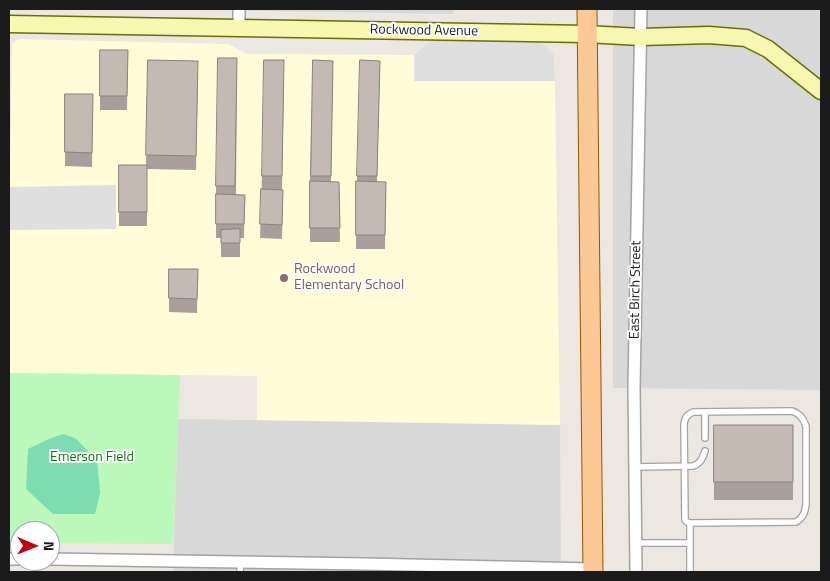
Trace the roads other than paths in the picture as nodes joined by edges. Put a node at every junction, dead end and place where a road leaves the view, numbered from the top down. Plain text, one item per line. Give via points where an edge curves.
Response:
1 (239, 9) edge
2 (586, 9) edge
3 (641, 9) edge
4 (9, 24) edge
5 (239, 28) junction
6 (586, 34) junction
7 (641, 36) junction
8 (821, 91) edge
9 (705, 412) junction
10 (705, 438) dead end
11 (705, 451) dead end
12 (635, 467) junction
13 (684, 467) junction
14 (690, 523) junction
15 (635, 543) junction
16 (690, 543) junction
17 (60, 559) edge
18 (117, 560) junction
19 (240, 567) edge
20 (364, 568) edge
21 (593, 571) edge
22 (116, 572) edge
23 (636, 572) edge
24 (690, 572) edge

1 - 5 street
2 - 6 main road
3 - 7 street, East Birch Street
4 - 5 street, Rockwood Avenue
5 - 6 street, Rockwood Avenue
6 - 7 street, Rockwood Avenue
6 - 21 main road
7 - 8 street, Rockwood Avenue via 746,38 768,49
7 - 12 street, East Birch Street
9 - 10 lane
9 - 13 lane via 693,412 685,418
9 - 14 lane via 799,413 806,426 805,513 796,522
11 - 13 lane via 698,464
12 - 13 lane
12 - 15 street, East Birch Street
13 - 14 lane via 685,520
14 - 16 lane
15 - 16 lane
15 - 23 street, East Birch Street
16 - 24 lane
17 - 18 street
18 - 19 street
18 - 22 street
19 - 20 street
20 - 21 street

